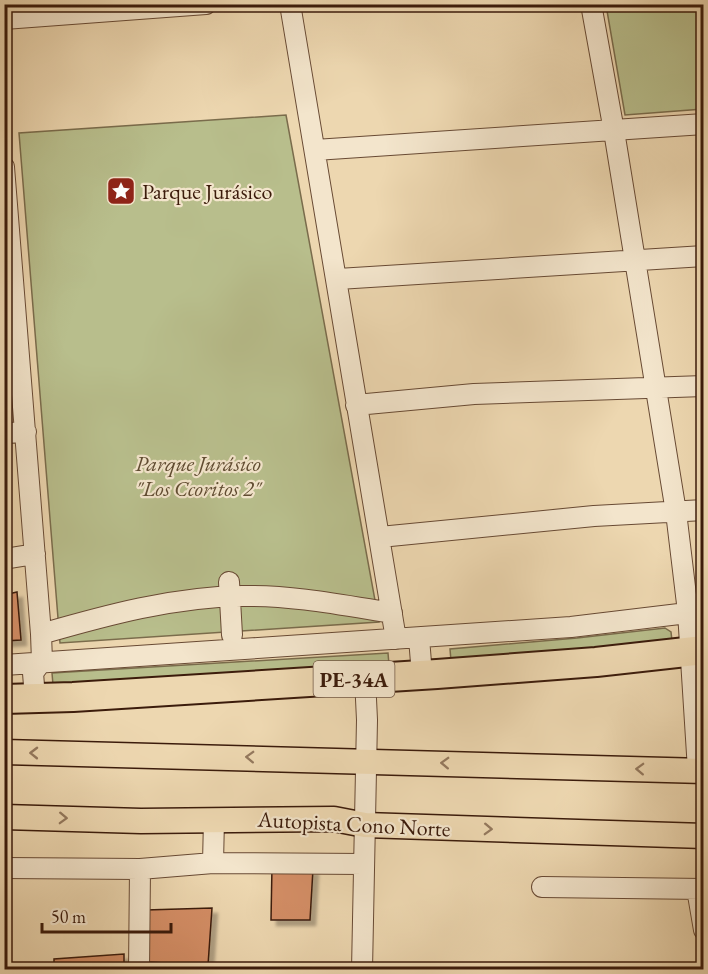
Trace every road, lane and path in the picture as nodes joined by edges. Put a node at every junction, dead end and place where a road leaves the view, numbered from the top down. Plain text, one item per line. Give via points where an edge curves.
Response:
1 (206, 4) edge
2 (290, 4) edge
3 (591, 4) edge
4 (4, 19) edge
5 (704, 124) edge
6 (614, 131) junction
7 (315, 150) junction
8 (4, 167) edge
9 (5, 175) edge
10 (704, 256) edge
11 (635, 261) junction
12 (338, 279) junction
13 (10, 305) edge
14 (704, 386) edge
15 (654, 388) junction
16 (356, 405) junction
17 (26, 432) junction
18 (4, 433) edge
19 (704, 510) edge
20 (676, 512) junction
21 (380, 537) junction
22 (35, 554) junction
23 (4, 559) edge
24 (230, 589) junction
25 (696, 612) edge
26 (392, 613) junction
27 (41, 634) junction
28 (232, 635) dead end
29 (419, 638) junction
30 (396, 639) junction
31 (697, 651) edge
32 (42, 661) junction
33 (4, 665) edge
34 (422, 675) junction
35 (365, 678) junction
36 (35, 698) junction
37 (4, 699) edge
38 (4, 752) edge
39 (366, 761) junction
40 (701, 770) edge
41 (4, 817) edge
42 (214, 819) junction
43 (365, 825) junction
44 (704, 836) edge
45 (213, 862) junction
46 (364, 864) junction
47 (4, 868) edge
48 (140, 869) junction
49 (542, 887) dead end
50 (700, 889) edge
51 (704, 930) edge
52 (139, 969) edge
53 (362, 969) edge

1 - 4 street
2 - 7 street
3 - 6 street
5 - 6 street
6 - 7 street
6 - 11 street
7 - 12 street
8 - 9 street
9 - 13 street
10 - 11 street
11 - 12 street
11 - 15 street
12 - 16 street
13 - 17 street
14 - 15 street
15 - 16 street via 474,393
15 - 20 street
16 - 21 street
17 - 18 street
17 - 22 street
19 - 20 street
20 - 21 street
20 - 25 street
21 - 26 street
22 - 23 street
22 - 27 street
24 - 26 street
24 - 27 street via 105,615
24 - 28 street
25 - 29 street via 571,627
25 - 31 street
26 - 30 street
27 - 32 street
29 - 30 street
29 - 34 street
30 - 32 street
31 - 34 highway, PE-34A
31 - 40 street
32 - 33 street
32 - 36 street via 33,673
34 - 35 highway, PE-34A
35 - 36 highway, PE-34A
35 - 39 street
36 - 37 highway, PE-34A
39 -> 38 main road
40 -> 39 main road
39 - 43 street
41 -> 42 main road, Autopista Cono Norte
42 - 43 main road, Autopista Cono Norte via 334,819
42 - 45 street
43 -> 44 main road, Autopista Cono Norte
43 - 46 street
45 - 46 street
45 - 48 street
46 - 53 street
47 - 48 street
48 - 52 street
49 - 50 street
50 - 51 street

